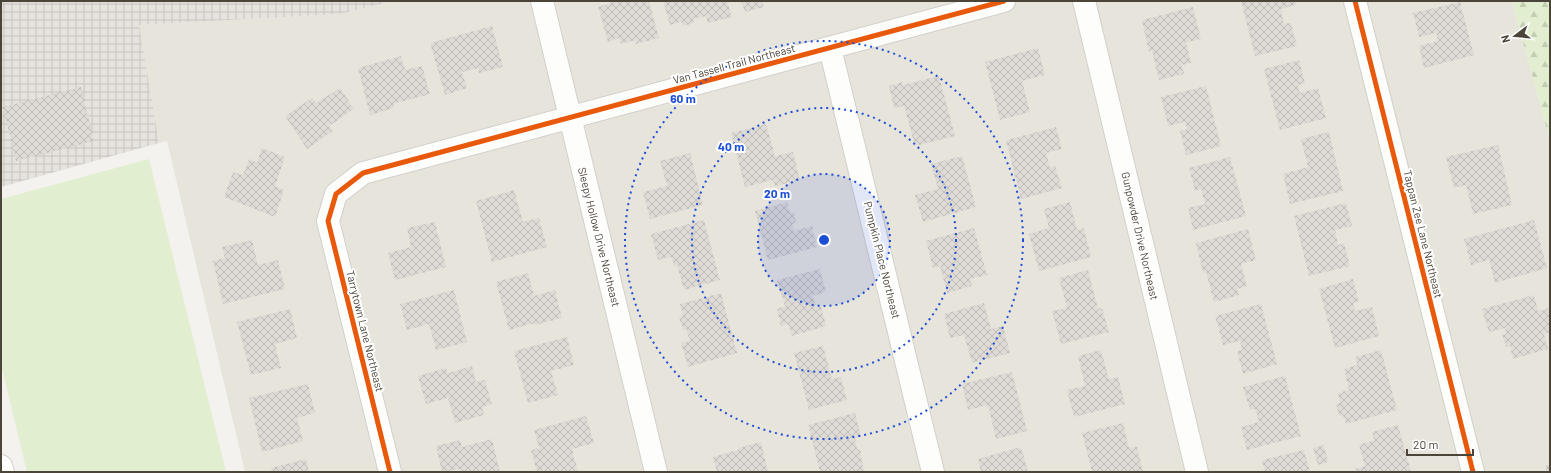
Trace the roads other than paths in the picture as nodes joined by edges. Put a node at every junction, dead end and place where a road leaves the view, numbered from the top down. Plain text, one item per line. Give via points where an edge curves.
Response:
1 (542, 1) edge
2 (1004, 1) edge
3 (1084, 1) edge
4 (1354, 1) edge
5 (830, 48) junction
6 (570, 117) junction
7 (336, 194) joint
8 (1, 466) edge
9 (3, 472) edge
10 (390, 472) edge
11 (656, 472) edge
12 (933, 472) edge
13 (1197, 472) edge
14 (1472, 472) edge

1 - 6 street, Sleepy Hollow Drive Northeast
2 - 5 street, Van Tassell Trail Northeast
3 - 13 street, Gunpowder Drive Northeast
4 - 14 street, Tappan Zee Lane Northeast
5 - 6 street, Van Tassell Trail Northeast
5 - 12 street, Pumpkin Place Northeast
6 - 7 street, Van Tassell Trail Northeast via 364,174
6 - 11 street, Sleepy Hollow Drive Northeast
7 - 10 street, Tarrytown Lane Northeast via 328,221
8 - 9 street

